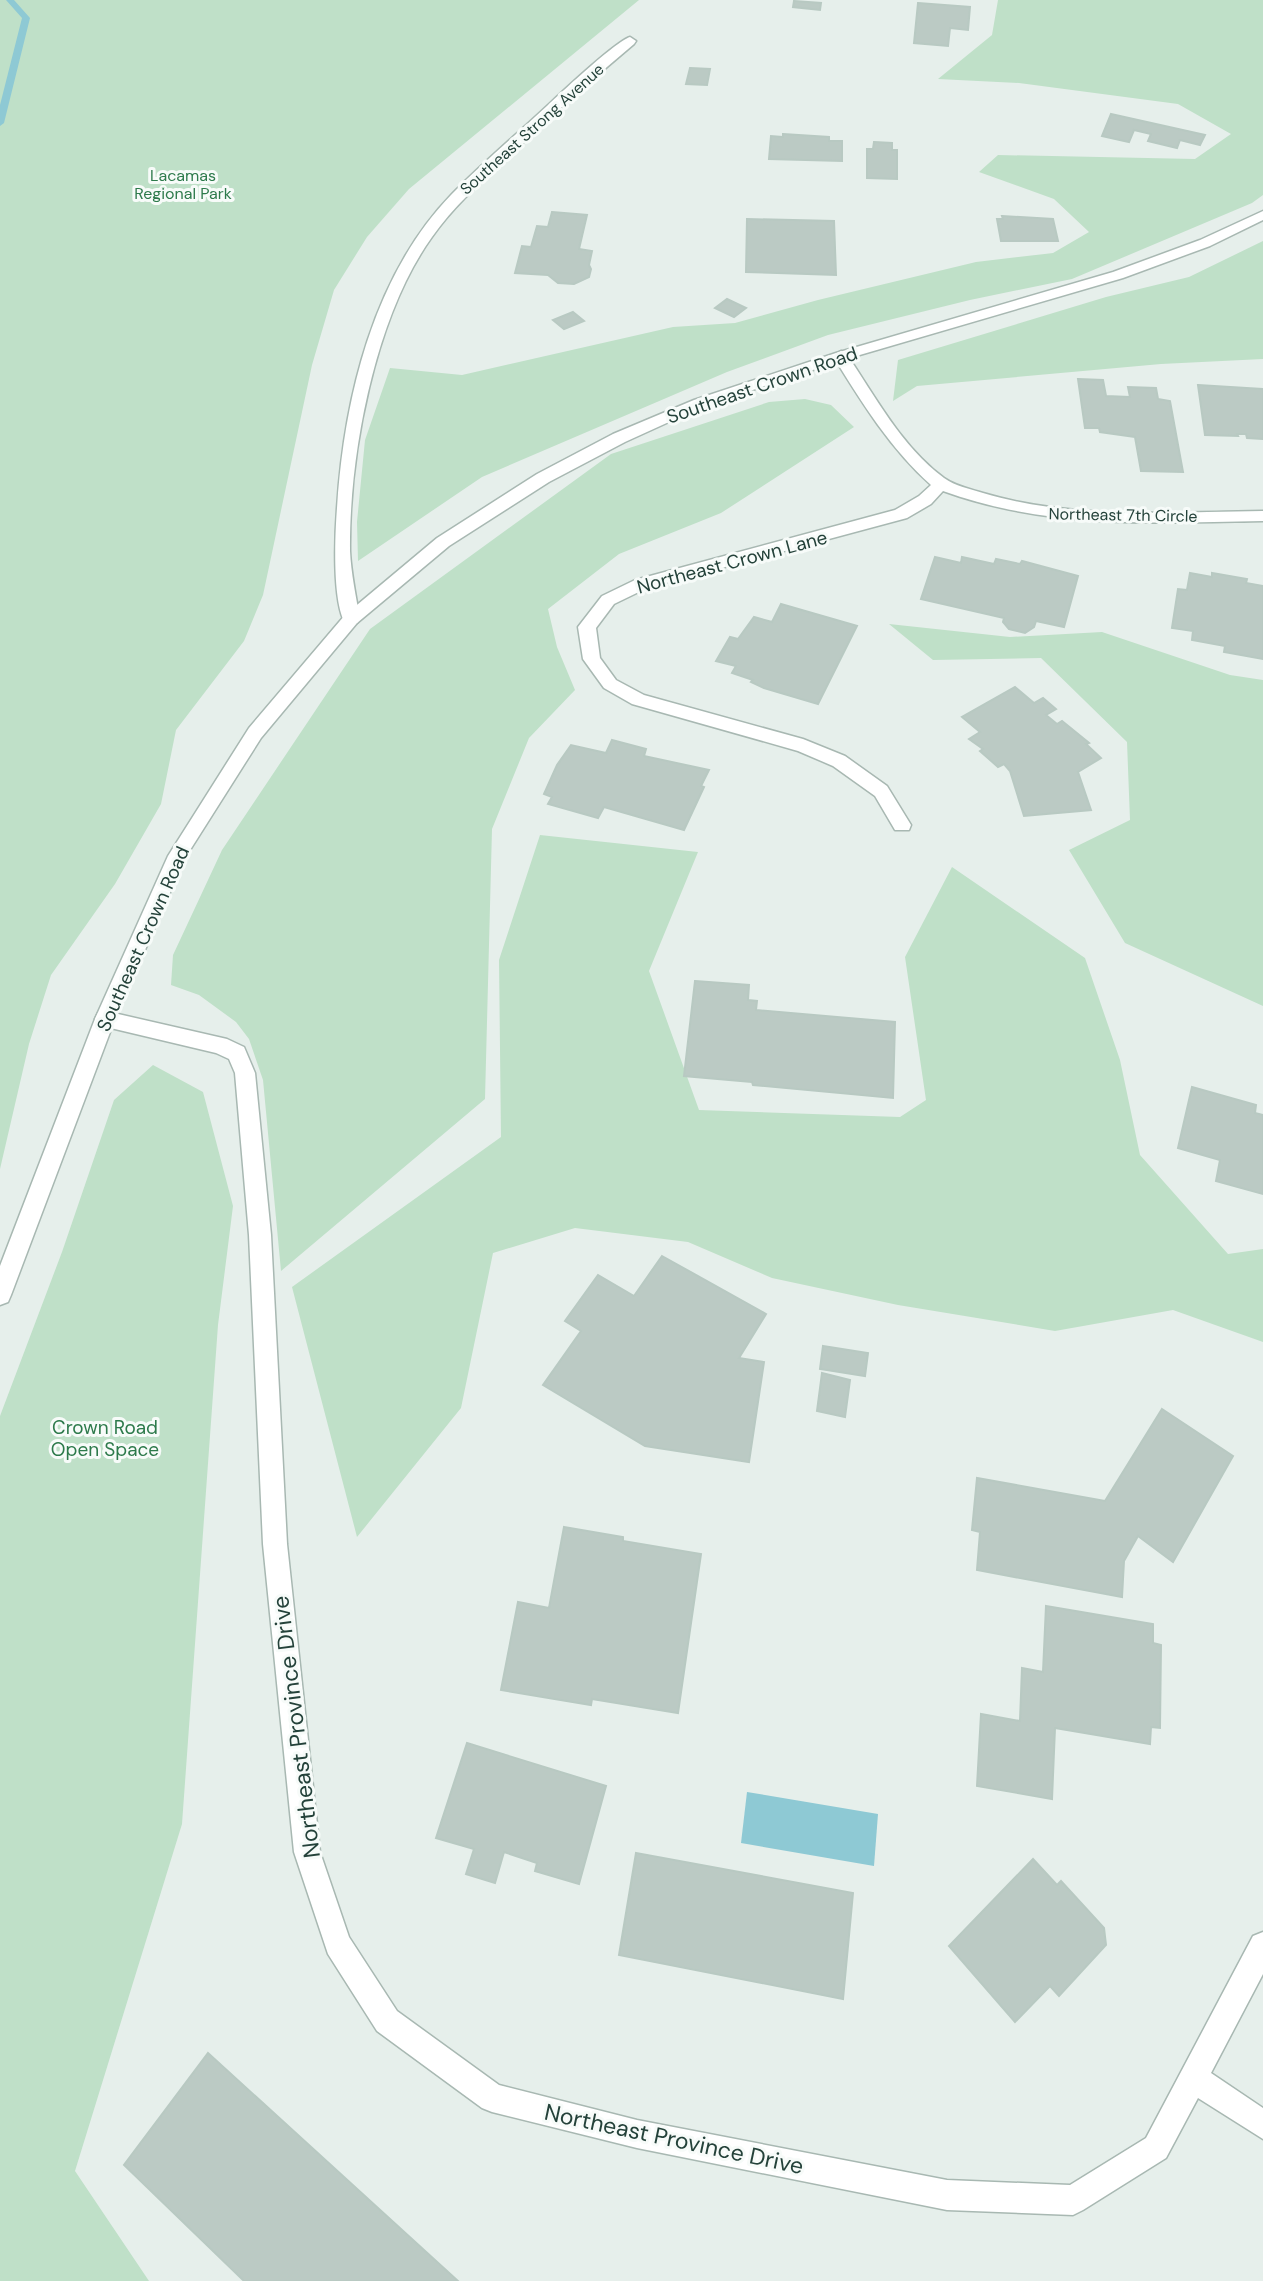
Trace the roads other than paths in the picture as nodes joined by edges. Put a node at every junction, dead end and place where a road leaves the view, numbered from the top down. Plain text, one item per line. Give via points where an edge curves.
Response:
1 (630, 41) dead end
2 (1263, 215) edge
3 (841, 356) junction
4 (940, 484) junction
5 (1263, 516) edge
6 (351, 619) junction
7 (902, 825) dead end
8 (105, 1019) junction
9 (0, 1294) edge
10 (1263, 1946) edge
11 (1193, 2078) junction
12 (1263, 2125) edge

1 - 6 street, Southeast Strong Avenue via 455,198 401,275 363,375 348,457 342,552
2 - 3 street, Southeast Crown Road via 1205,243 1118,275
3 - 4 street, Northeast 7th Circle via 873,409
3 - 6 street, Southeast Crown Road via 699,403 543,478 443,542
4 - 5 street, Northeast 7th Circle via 1042,514
4 - 7 street, Northeast Crown Lane via 925,500 890,518 641,584 608,600 587,627 592,659 610,684 638,700 803,746 839,761 881,791
6 - 8 street, Southeast Crown Road via 255,733 177,856
8 - 9 street, Southeast Crown Road
8 - 11 street, Northeast Province Drive via 220,1045 237,1053 245,1073 260,1235 275,1544 307,1852 338,1944 387,2021 492,2098 637,2134 947,2195 1073,2200 1156,2148
10 - 11 street, Northeast Province Drive
11 - 12 street

